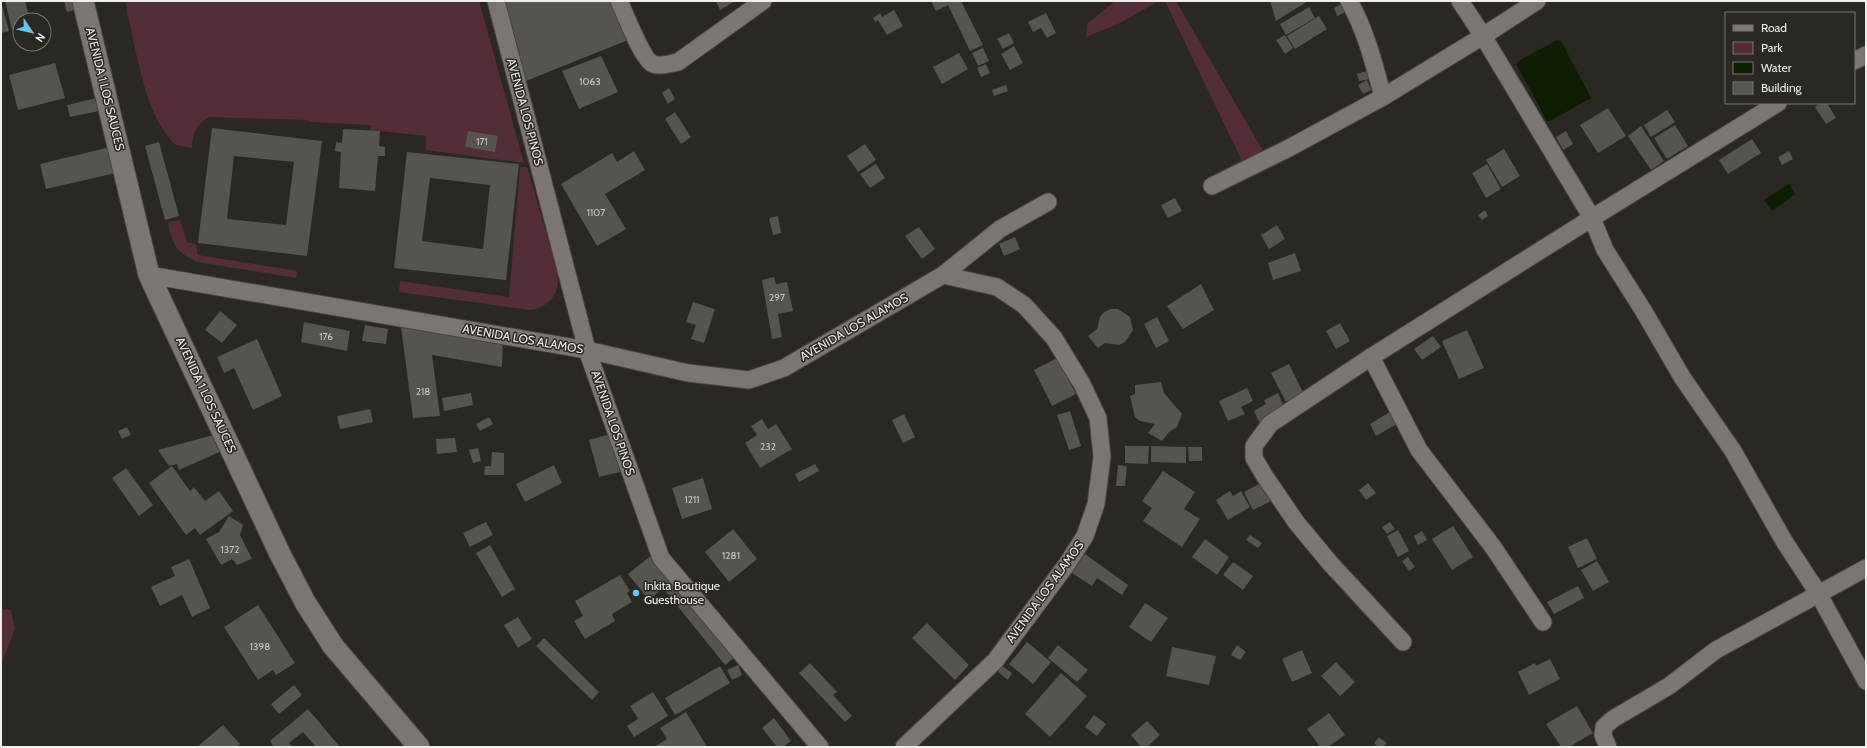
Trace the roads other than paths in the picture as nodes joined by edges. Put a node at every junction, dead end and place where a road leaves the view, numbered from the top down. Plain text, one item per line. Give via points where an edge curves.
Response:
1 (84, 1) edge
2 (496, 1) edge
3 (619, 1) edge
4 (763, 1) edge
5 (1349, 1) edge
6 (1460, 1) edge
7 (1538, 1) edge
8 (1483, 36) junction
9 (1866, 55) edge
10 (1855, 60) edge
11 (1384, 97) junction
12 (1776, 104) edge
13 (1212, 186) dead end
14 (1048, 202) dead end
15 (1592, 218) junction
16 (150, 275) junction
17 (943, 275) junction
18 (587, 350) junction
19 (1371, 356) junction
20 (1866, 568) edge
21 (1818, 593) junction
22 (1543, 622) dead end
23 (1403, 642) dead end
24 (1866, 681) edge
25 (419, 747) edge
26 (820, 747) edge
27 (904, 747) edge
28 (1608, 747) edge

1 - 16 street, AVENIDA 1 LOS SAUCES
2 - 18 street, AVENIDA LOS PINOS
3 - 4 street via 645,56 653,64 661,65 678,62
5 - 11 street via 1369,46
6 - 8 street
7 - 8 street
8 - 11 street
8 - 15 street
9 - 10 street
11 - 13 street
12 - 15 street
14 - 17 street via 1000,229
15 - 19 street
15 - 21 street via 1605,250 1682,377 1733,451 1784,541
16 - 18 street, AVENIDA LOS ALAMOS
16 - 25 street, AVENIDA 1 LOS SAUCES via 280,554 305,602 334,646
17 - 18 street, AVENIDA LOS ALAMOS via 784,368 749,380 688,373
17 - 27 street, AVENIDA LOS ALAMOS via 997,287 1024,305 1054,338 1082,384 1098,418 1102,457 1096,504 1085,536 1067,564 995,661
18 - 26 street, AVENIDA LOS PINOS via 661,558
19 - 22 street via 1419,450 1493,547
19 - 23 street via 1270,424 1254,446 1254,458 1296,522
20 - 21 street
21 - 24 street
21 - 28 street via 1716,650 1669,686 1613,719 1604,727 1603,736

